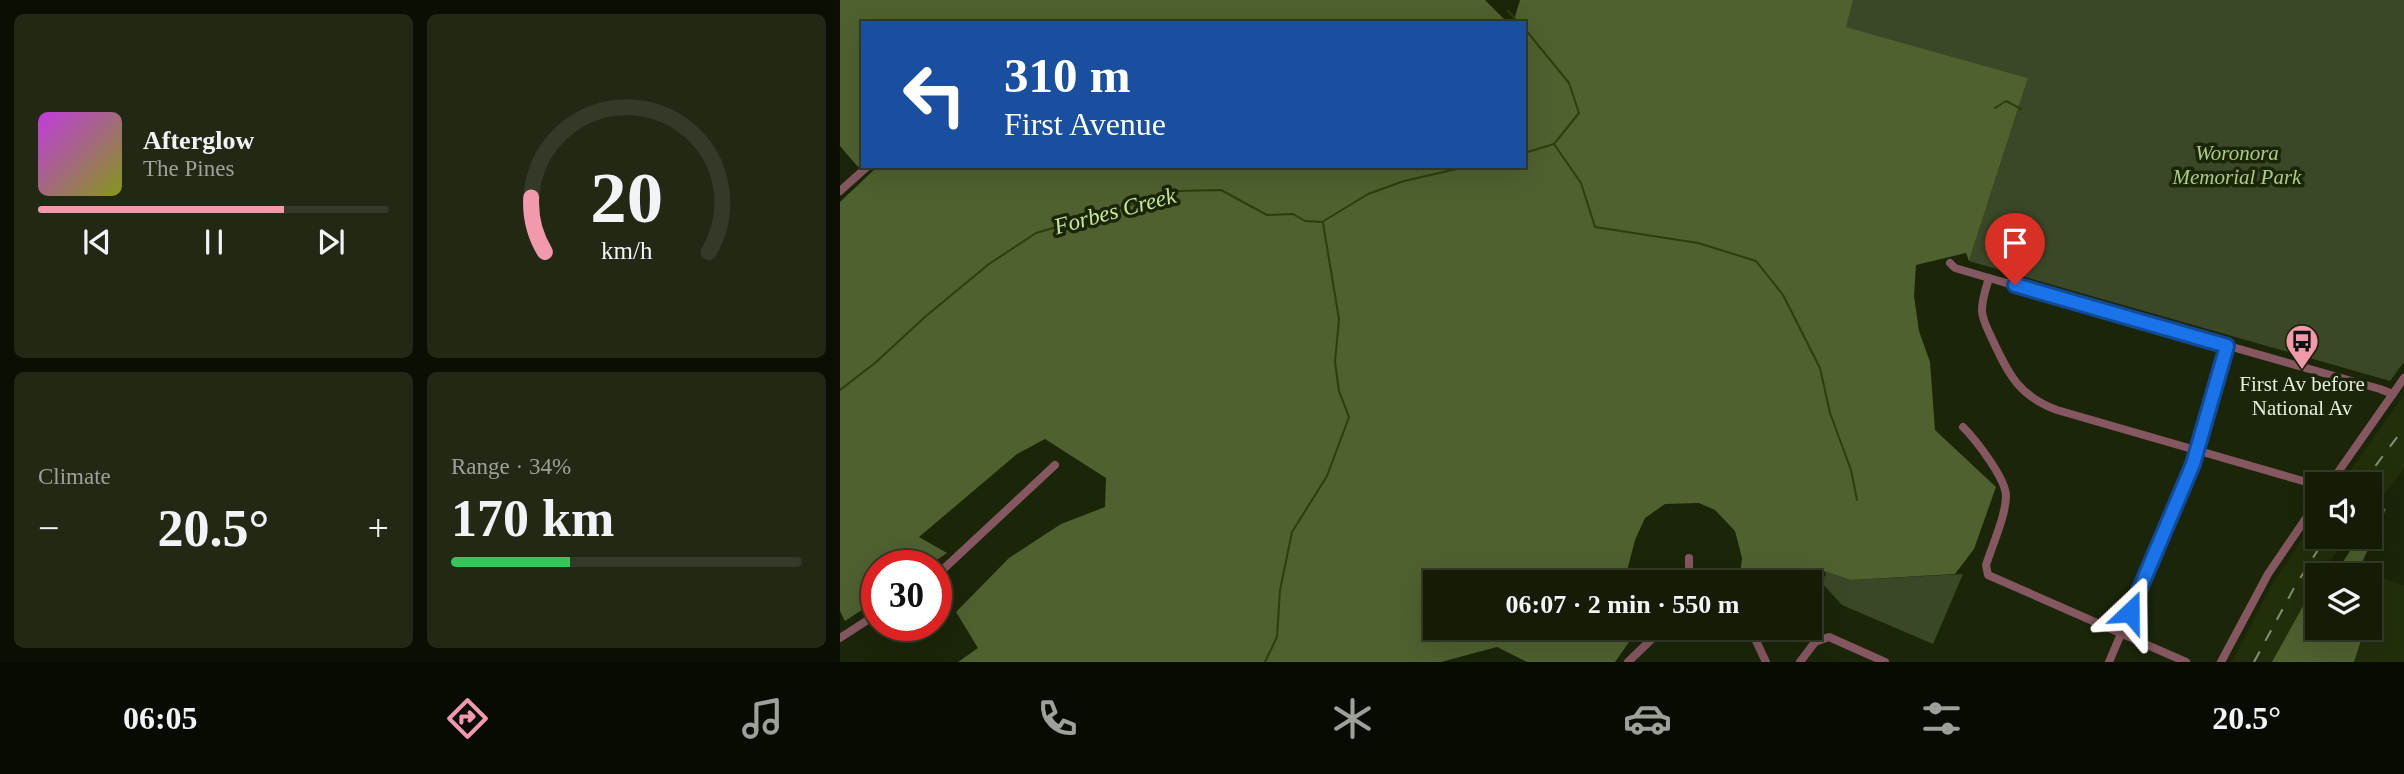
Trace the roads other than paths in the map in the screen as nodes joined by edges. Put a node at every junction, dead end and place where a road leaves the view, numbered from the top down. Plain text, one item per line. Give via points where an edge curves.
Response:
1 (866, 168) edge
2 (840, 191) edge
3 (1952, 268) dead end
4 (1989, 278) junction
5 (2227, 346) junction
6 (2404, 378) edge
7 (2393, 394) junction
8 (1963, 427) dead end
9 (2197, 450) junction
10 (1055, 465) dead end
11 (2338, 472) edge
12 (2305, 482) edge
13 (2305, 520) edge
14 (1689, 558) dead end
15 (952, 561) edge
16 (1689, 570) edge
17 (861, 624) edge
18 (2120, 634) junction
19 (840, 638) edge
20 (1651, 640) edge
21 (1756, 640) edge
22 (1628, 662) edge
23 (1766, 662) edge
24 (1800, 662) edge
25 (1885, 662) edge
26 (2109, 662) edge
27 (2186, 662) edge
28 (2221, 662) edge

1 - 2 street
3 - 4 street
4 - 5 street
4 - 9 street via 1982,314 2010,377 2024,391 2057,410
5 - 7 street
5 - 9 street
6 - 7 street
7 - 11 street
8 - 18 street via 2005,489 1986,565 1988,575
9 - 12 street
9 - 18 street
10 - 15 street
13 - 28 street via 2268,574
14 - 16 street
17 - 19 street
18 - 26 street
18 - 27 street
20 - 22 street
21 - 23 street
24 - 25 street via 1815,642 1829,637

